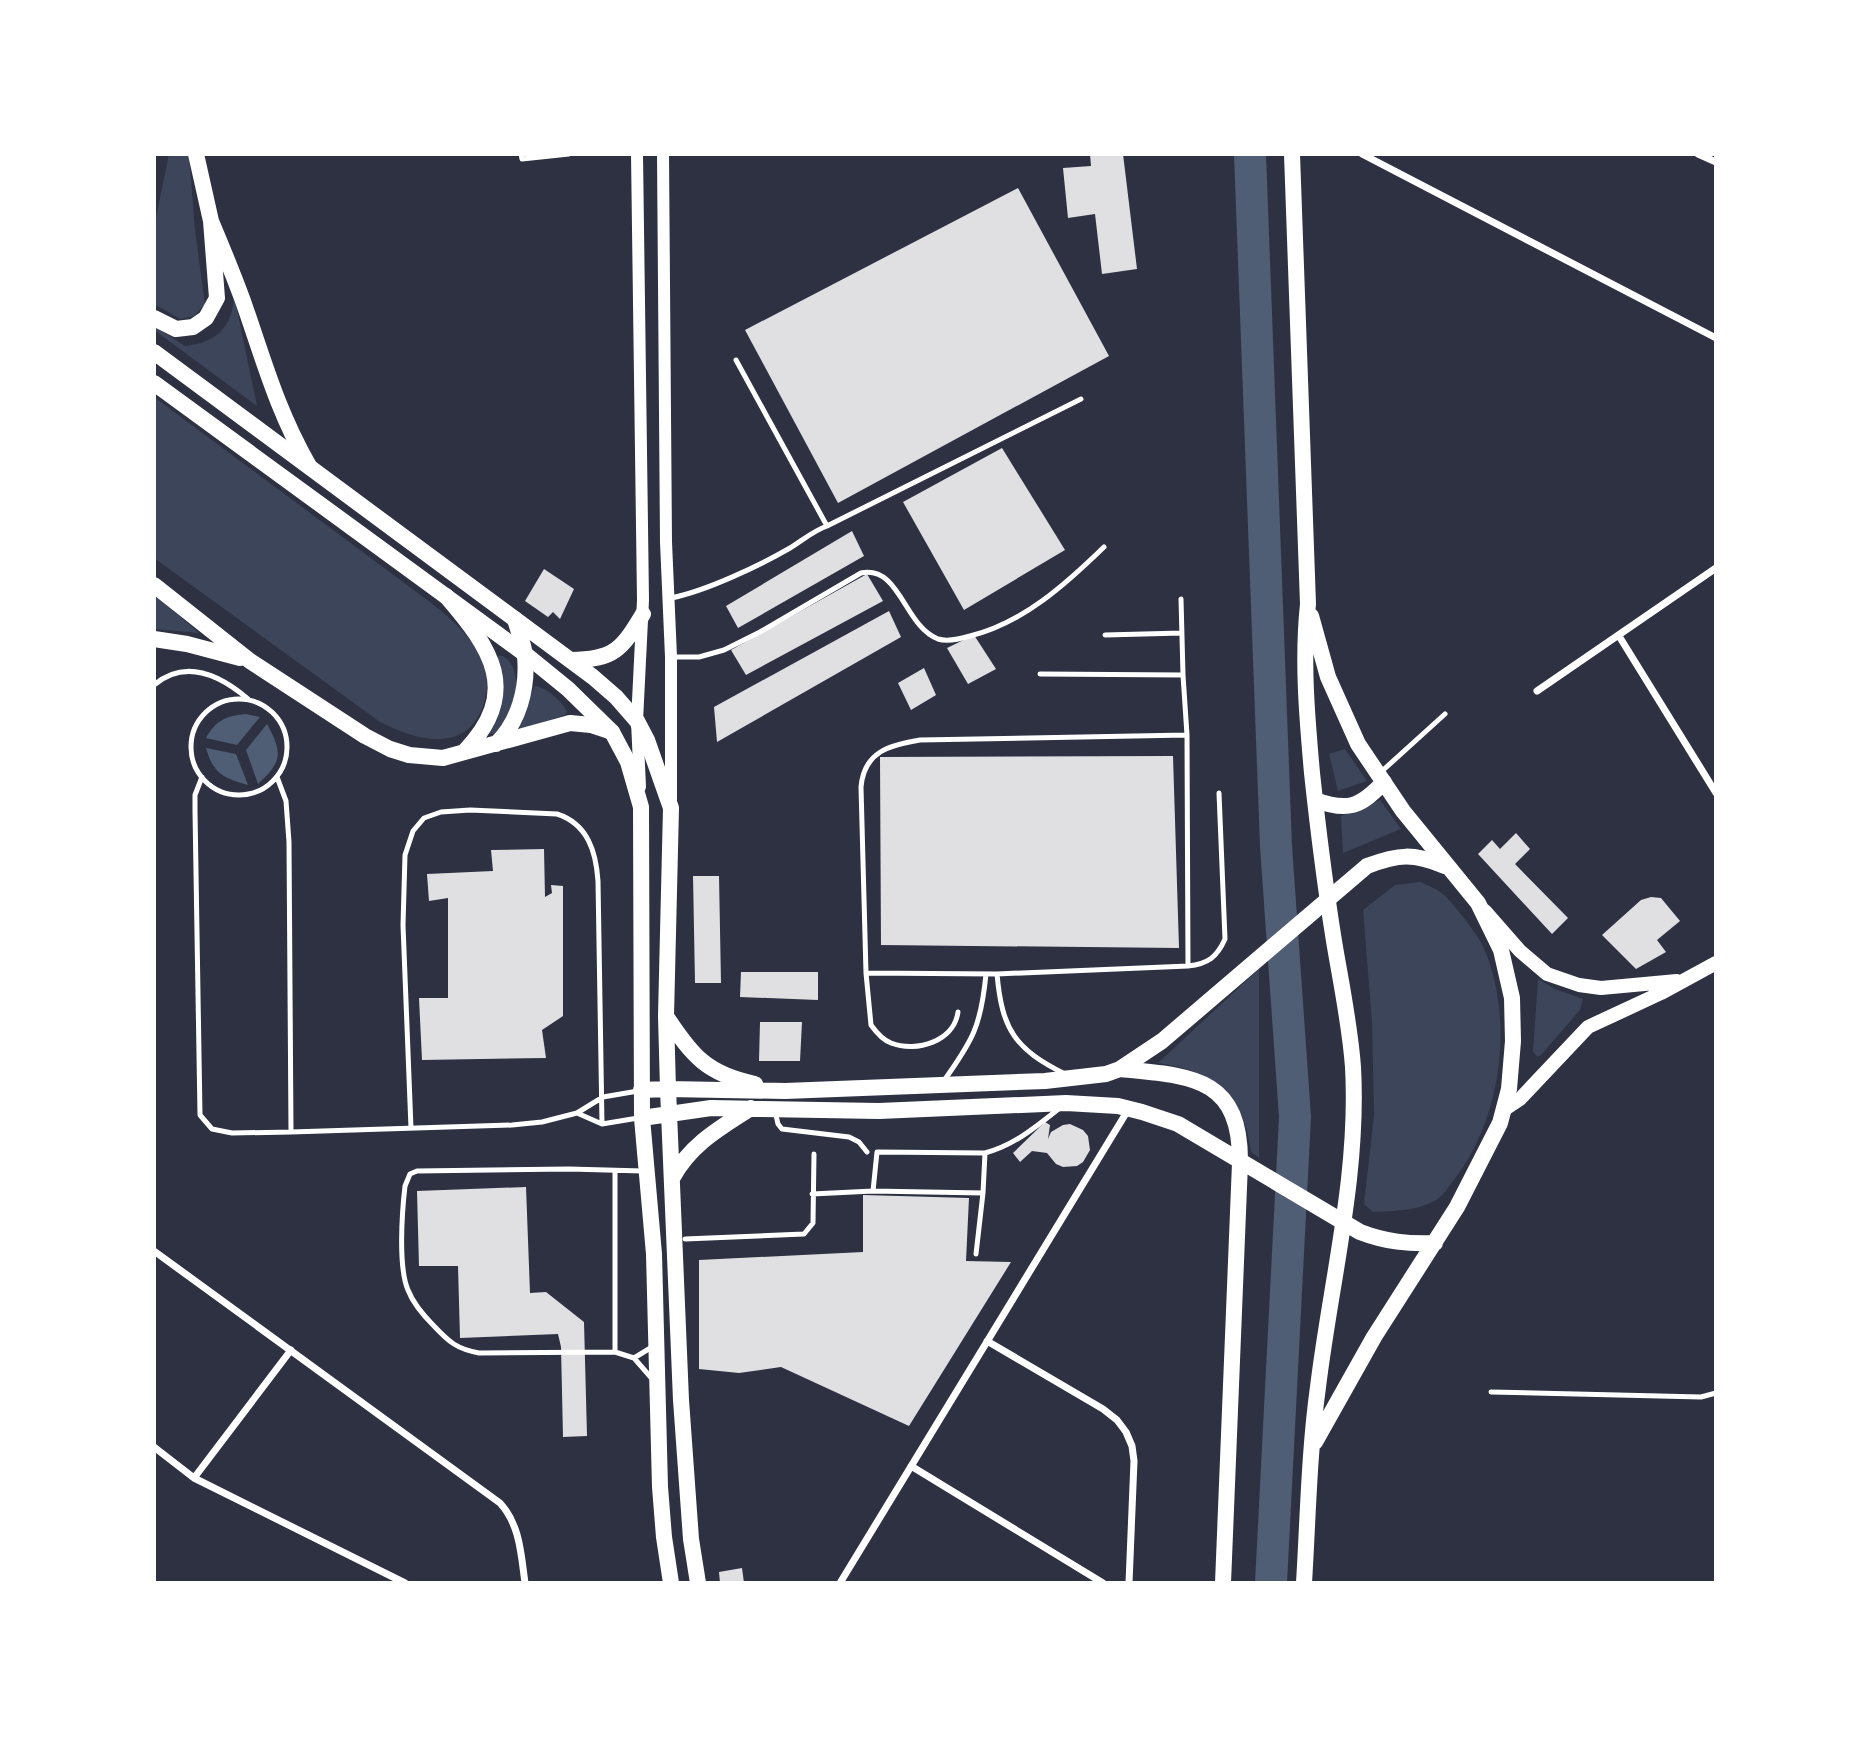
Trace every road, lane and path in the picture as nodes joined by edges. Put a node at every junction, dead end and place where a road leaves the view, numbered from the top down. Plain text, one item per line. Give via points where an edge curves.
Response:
1 (196, 154) edge
2 (521, 154) edge
3 (569, 154) edge
4 (637, 154) edge
5 (663, 154) edge
6 (1292, 154) edge
7 (1362, 154) edge
8 (1698, 154) edge
9 (1716, 162) edge
10 (211, 221) junction
11 (154, 318) edge
12 (1716, 338) edge
13 (154, 352) edge
14 (736, 360) dead end
15 (154, 383) edge
16 (1081, 399) dead end
17 (309, 466) junction
18 (827, 526) junction
19 (1104, 547) dead end
20 (1716, 568) edge
21 (154, 585) edge
22 (446, 596) junction
23 (667, 598) junction
24 (1181, 599) dead end
25 (1308, 604) junction
26 (643, 607) junction
27 (515, 619) junction
28 (1182, 633) junction
29 (1105, 635) dead end
30 (1619, 636) junction
31 (154, 639) edge
32 (525, 654) junction
33 (671, 657) junction
34 (571, 660) junction
35 (250, 661) junction
36 (1040, 674) dead end
37 (1183, 675) junction
38 (154, 685) edge
39 (1537, 691) dead end
40 (249, 700) junction
41 (1445, 714) dead end
42 (637, 721) junction
43 (612, 732) junction
44 (1187, 735) junction
45 (496, 744) junction
46 (464, 752) junction
47 (202, 777) junction
48 (277, 777) junction
49 (1381, 778) junction
50 (1219, 793) dead end
51 (1716, 793) edge
52 (1315, 800) junction
53 (641, 807) junction
54 (671, 808) junction
55 (1447, 867) junction
56 (1328, 899) junction
57 (1478, 903) junction
58 (1716, 963) edge
59 (1188, 967) junction
60 (866, 974) junction
61 (986, 974) junction
62 (997, 974) junction
63 (1682, 980) junction
64 (958, 1012) dead end
65 (666, 1016) junction
66 (1121, 1069) junction
67 (1074, 1079) junction
68 (941, 1084) junction
69 (668, 1088) junction
70 (641, 1090) junction
71 (785, 1091) junction
72 (603, 1097) junction
73 (1066, 1103) junction
74 (751, 1108) junction
75 (1128, 1109) junction
76 (1505, 1109) junction
77 (775, 1110) junction
78 (578, 1113) junction
79 (670, 1113) junction
80 (642, 1118) junction
81 (602, 1124) junction
82 (411, 1128) junction
83 (291, 1132) junction
84 (867, 1152) dead end
85 (985, 1153) junction
86 (814, 1154) dead end
87 (1247, 1167) junction
88 (615, 1171) junction
89 (646, 1171) junction
90 (673, 1177) junction
91 (873, 1191) junction
92 (812, 1194) junction
93 (983, 1194) junction
94 (1345, 1224) junction
95 (685, 1238) dead end
96 (1436, 1243) junction
97 (154, 1251) edge
98 (976, 1254) dead end
99 (987, 1341) junction
100 (656, 1345) junction
101 (291, 1350) junction
102 (615, 1352) junction
103 (634, 1358) junction
104 (657, 1385) junction
105 (1491, 1392) dead end
106 (1716, 1393) edge
107 (154, 1447) edge
108 (1311, 1450) junction
109 (911, 1466) junction
110 (194, 1478) junction
111 (405, 1583) edge
112 (525, 1583) edge
113 (671, 1583) edge
114 (698, 1583) edge
115 (840, 1583) edge
116 (1103, 1583) edge
117 (1129, 1583) edge
118 (1223, 1583) edge
119 (1304, 1583) edge

1 - 10 main road
2 - 3 lane via 522,159
4 - 26 street
5 - 23 street
6 - 25 main road
7 - 12 street
8 - 9 street
10 - 11 main road via 218,288 212,310 202,323 183,330
10 - 17 main road via 273,393
13 - 17 main road
14 - 18 lane
15 - 22 main road
16 - 18 lane
17 - 27 main road
18 - 23 lane via 728,578
19 - 33 lane via 1052,594 983,633 941,640 927,633 889,581 871,571 724,650 699,657
20 - 30 street
21 - 35 main road
22 - 32 main road
22 - 46 main road via 478,636 495,675 492,706
23 - 26 street
23 - 33 street
24 - 28 lane
25 - 49 main road via 1328,677 1358,744
25 - 52 main road via 1306,713
26 - 34 main road via 629,637 614,653
26 - 42 street
27 - 32 main road
27 - 34 main road
28 - 29 lane
28 - 37 lane
30 - 39 street
30 - 51 street
31 - 35 main road
32 - 43 main road
32 - 45 main road via 519,708
33 - 54 street
34 - 42 main road
35 - 46 main road via 390,749 426,758
36 - 37 lane
37 - 44 lane
38 - 40 lane via 193,671 216,676
40 - 47 lane via 228,700 201,717 191,747
40 - 48 lane via 269,709 286,736 286,757
41 - 49 lane
42 - 53 street
42 - 54 main road
43 - 45 main road via 570,723
43 - 53 main road via 628,762
44 - 59 lane
44 - 60 lane via 920,740 881,751 862,773 861,787
45 - 46 main road
47 - 48 lane via 219,790 240,795 261,790
47 - 83 lane via 195,803 200,1115 212,1129 232,1133
48 - 83 lane via 286,801 289,842
49 - 52 main road via 1360,803 1335,807
49 - 55 main road
50 - 59 lane via 1225,939 1213,959
52 - 56 main road
53 - 70 main road
54 - 65 main road
55 - 56 main road via 1424,858 1391,857 1367,866
55 - 57 main road
56 - 66 main road via 1162,1041
56 - 94 main road via 1353,1066
57 - 63 main road via 1547,974 1601,988
57 - 76 main road via 1501,950 1512,998 1511,1071
58 - 63 main road
59 - 62 lane
60 - 61 lane
60 - 64 lane via 870,1025 893,1044 931,1043 956,1021
61 - 62 lane
61 - 68 lane via 979,1022
62 - 67 lane via 1009,1031 1045,1064
63 - 76 main road via 1588,1027
65 - 69 main road
65 - 71 main road via 686,1047 710,1067 739,1080
66 - 67 main road
66 - 87 main road via 1179,1076 1216,1092 1236,1119
67 - 68 main road
68 - 71 main road
69 - 70 main road
69 - 71 main road
69 - 79 main road
70 - 72 lane
70 - 80 main road
72 - 78 lane
72 - 81 lane
72 - 82 lane via 597,859 591,843 582,829 557,814 442,812 424,818 413,831 405,855 403,925
73 - 75 main road
73 - 77 main road via 879,1111
73 - 85 lane via 1006,1147
74 - 77 main road
74 - 79 main road
74 - 90 main road via 697,1144
75 - 87 main road via 1178,1124
75 - 99 street
76 - 96 main road
77 - 84 lane via 782,1129 849,1137
78 - 81 lane
78 - 82 lane via 512,1125
79 - 80 main road
79 - 90 main road
80 - 81 lane
80 - 89 main road
82 - 83 lane
85 - 91 lane via 877,1152
85 - 93 lane
86 - 92 lane
87 - 94 main road
87 - 118 main road
88 - 89 lane
88 - 102 lane
88 - 102 lane via 417,1171 407,1178 403,1203 407,1289 457,1348 479,1353
89 - 100 main road
90 - 114 main road via 681,1400
91 - 92 lane
91 - 93 lane
92 - 95 lane via 813,1223 804,1234
93 - 98 lane
94 - 96 main road via 1394,1242
94 - 108 main road
96 - 108 main road via 1374,1337
97 - 101 street
99 - 109 street
99 - 117 street via 1103,1409 1126,1432 1134,1461
100 - 103 lane
100 - 104 main road
101 - 110 street
101 - 112 street via 500,1503 517,1529
102 - 103 lane
103 - 104 lane
104 - 113 main road via 663,1525
105 - 106 lane via 1701,1397
107 - 110 street
108 - 119 main road
109 - 115 street
109 - 116 street
110 - 111 street

